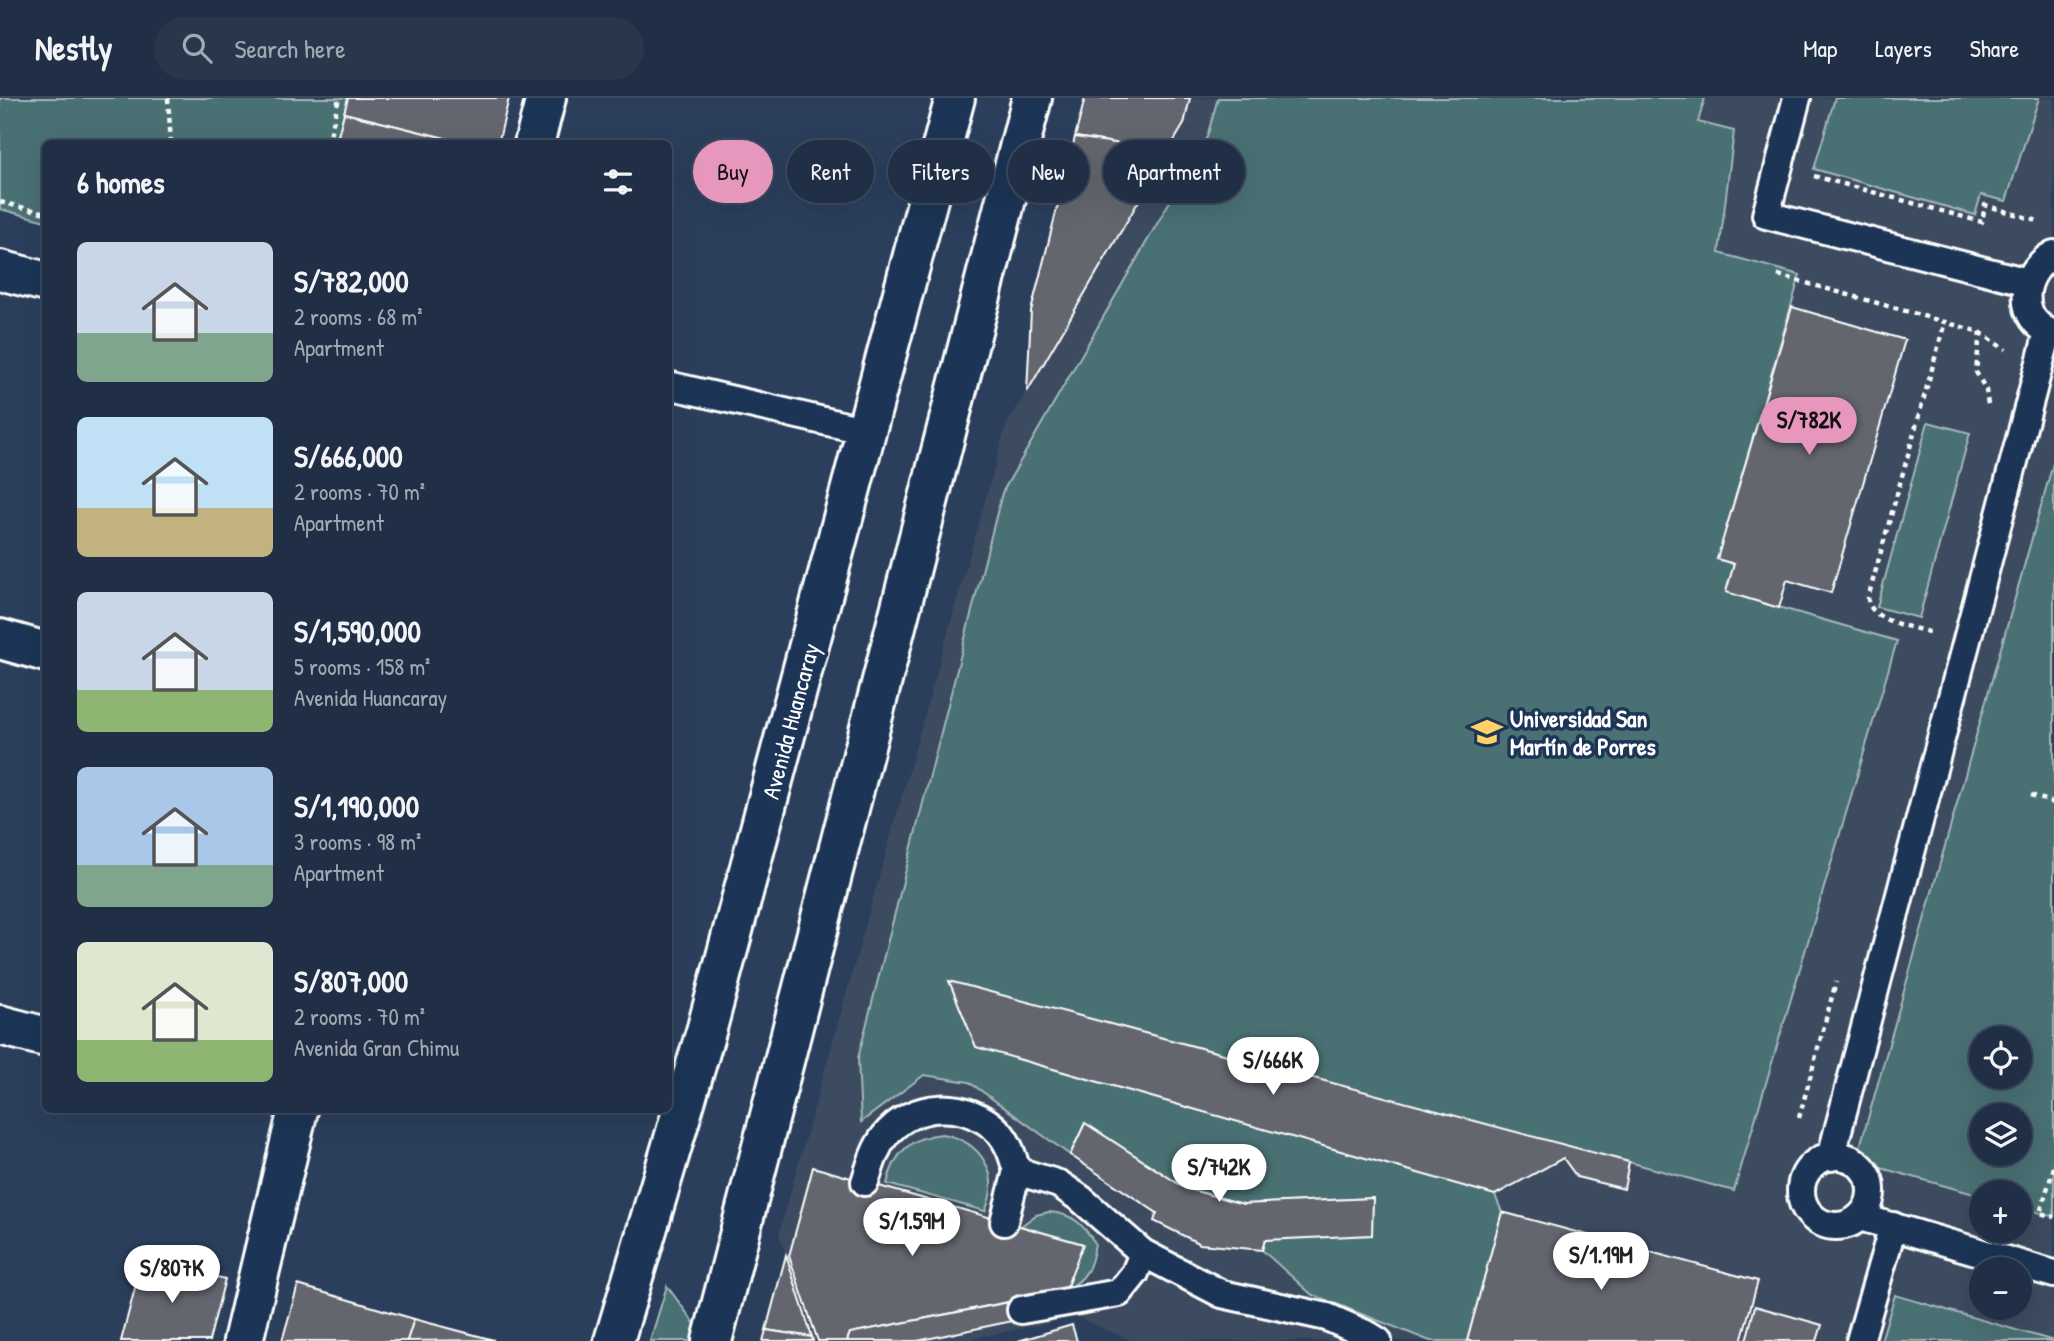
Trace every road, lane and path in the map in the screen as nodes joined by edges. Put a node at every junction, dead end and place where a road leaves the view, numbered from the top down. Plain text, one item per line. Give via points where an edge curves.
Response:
1 (168, 98) edge
2 (339, 98) edge
3 (546, 98) edge
4 (955, 98) edge
5 (1032, 98) edge
6 (1797, 98) edge
7 (172, 140) edge
8 (329, 140) edge
9 (535, 140) edge
10 (1810, 175) dead end
11 (0, 202) edge
12 (42, 213) edge
13 (2039, 221) dead end
14 (2054, 254) edge
15 (0, 270) edge
16 (1778, 275) dead end
17 (42, 281) edge
18 (2028, 282) junction
19 (1945, 322) junction
20 (1980, 332) junction
21 (2051, 333) edge
22 (2010, 353) dead end
23 (672, 386) edge
24 (1989, 408) dead end
25 (867, 431) junction
26 (1932, 619) dead end
27 (0, 639) edge
28 (42, 651) edge
29 (2031, 795) dead end
30 (2054, 803) edge
31 (1838, 974) dead end
32 (0, 1025) edge
33 (42, 1036) edge
34 (297, 1113) edge
35 (1799, 1118) dead end
36 (1831, 1157) junction
37 (2054, 1167) edge
38 (1017, 1171) junction
39 (865, 1182) dead end
40 (1860, 1217) junction
41 (2054, 1217) edge
42 (1004, 1222) dead end
43 (1893, 1226) junction
44 (1143, 1253) junction
45 (2054, 1274) edge
46 (628, 1297) junction
47 (1021, 1310) dead end
48 (243, 1341) edge
49 (597, 1341) edge
50 (614, 1341) edge
51 (712, 1341) edge
52 (1378, 1341) edge
53 (1860, 1341) edge

1 - 7 path
2 - 8 path
3 - 9 main road
4 - 25 main road, Avenida Huancaray
5 - 51 main road
6 - 18 lane via 1766,215
10 - 13 path via 1982,222 1985,205
11 - 12 path
14 - 18 lane via 2034,269
15 - 17 main road
16 - 19 path
18 - 21 lane via 2029,310 2036,323
19 - 20 path
19 - 26 path via 1868,598 1871,610 1882,618 1929,632
20 - 22 path
20 - 24 path via 1976,372
21 - 36 lane
23 - 25 lane
25 - 46 main road, Avenida Huancaray via 711,1015
27 - 28 main road
29 - 30 path
31 - 35 path
32 - 33 main road
34 - 48 main road
36 - 40 lane via 1854,1161 1869,1178 1870,1202
36 - 40 lane via 1819,1161 1803,1179 1806,1210 1814,1219 1834,1226
37 - 41 path via 2040,1213
38 - 39 lane via 1000,1133 985,1120 961,1109 930,1109 905,1118 884,1138
38 - 42 lane
38 - 44 lane via 1059,1184
40 - 43 lane
43 - 45 lane
43 - 53 lane
44 - 47 lane via 1119,1293
44 - 52 lane via 1222,1294 1327,1317
46 - 49 main road
46 - 50 main road, Avenida Huancaray

